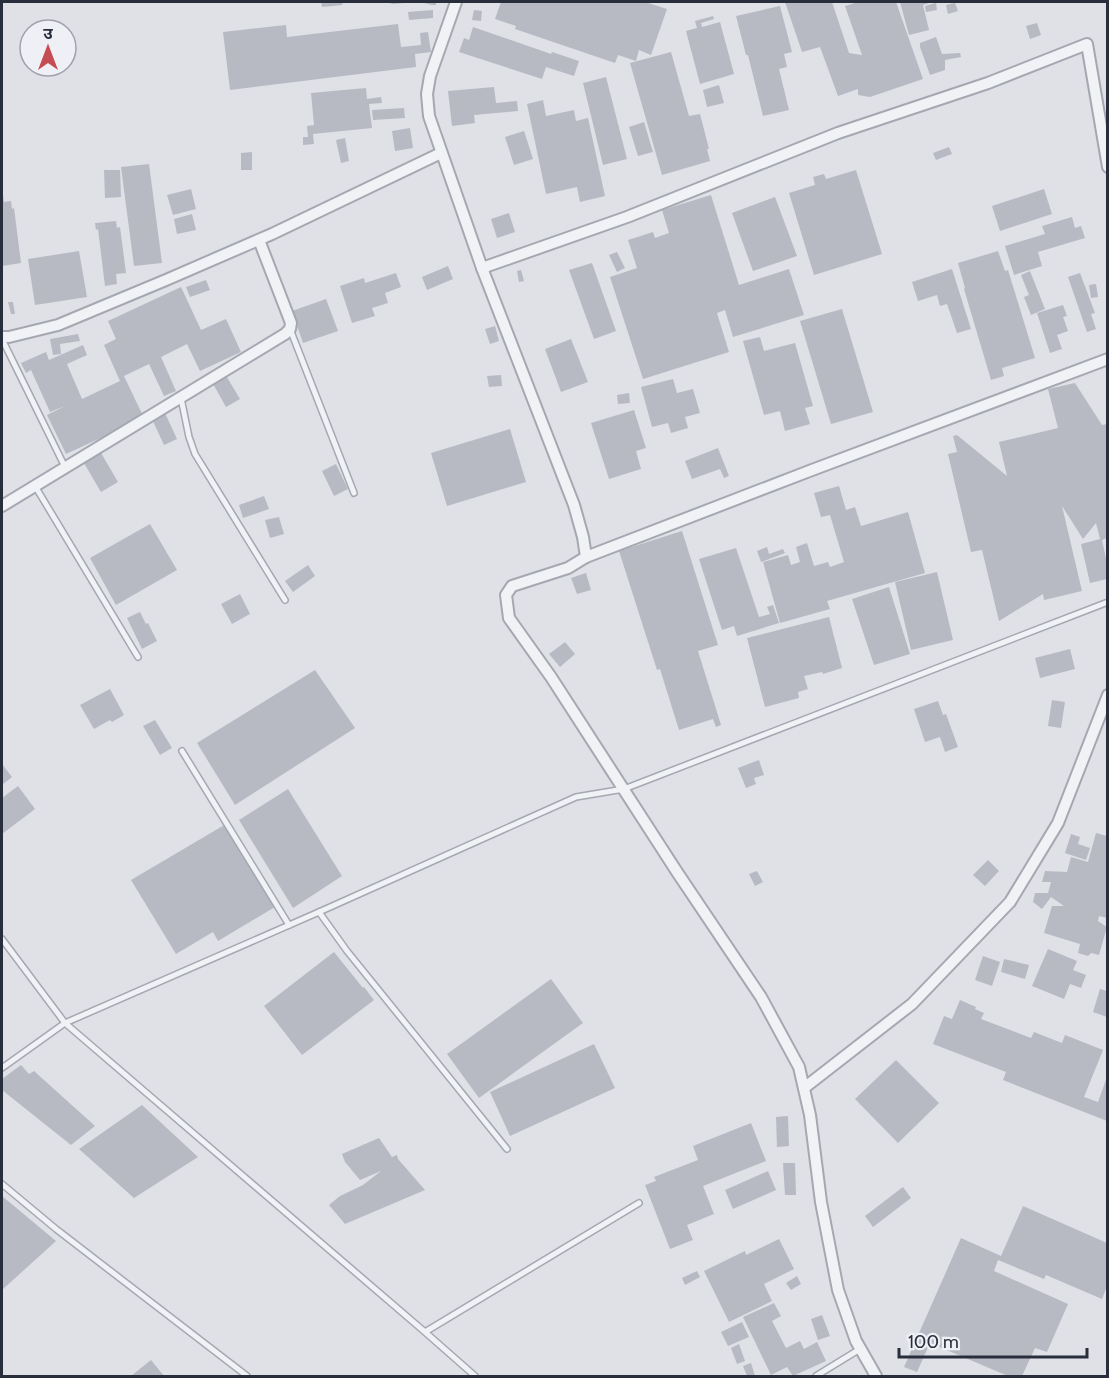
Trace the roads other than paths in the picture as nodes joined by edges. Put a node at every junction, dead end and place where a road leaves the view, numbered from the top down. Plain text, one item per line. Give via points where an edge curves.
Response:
1 (456, 2) edge
2 (441, 153) junction
3 (1107, 167) edge
4 (259, 240) junction
5 (482, 268) junction
6 (290, 328) junction
7 (2, 338) edge
8 (1107, 359) edge
9 (181, 396) junction
10 (65, 467) junction
11 (35, 486) junction
12 (354, 493) dead end
13 (2, 506) edge
14 (586, 557) junction
15 (285, 600) dead end
16 (1107, 602) edge
17 (138, 657) dead end
18 (1107, 695) edge
19 (182, 751) dead end
20 (624, 789) junction
21 (318, 912) junction
22 (289, 925) junction
23 (2, 939) edge
24 (65, 1023) junction
25 (2, 1068) edge
26 (804, 1088) junction
27 (507, 1149) dead end
28 (2, 1184) edge
29 (639, 1203) dead end
30 (425, 1332) junction
31 (860, 1349) junction
32 (247, 1377) edge
33 (475, 1377) edge
34 (816, 1377) edge
35 (876, 1377) edge

1 - 2 street via 427,94 429,116
2 - 4 street
2 - 5 street
3 - 5 street via 1087,44
4 - 6 street
4 - 7 street via 58,325
5 - 14 street via 574,505
6 - 9 street
6 - 12 lane
7 - 10 lane
8 - 14 street
9 - 10 street
9 - 15 lane via 195,454
10 - 11 street
11 - 13 street
11 - 17 lane
14 - 20 street via 568,568 512,586 506,596 509,618
16 - 20 lane
18 - 26 street via 1058,823 1010,902 912,1004
19 - 22 lane
20 - 21 lane via 576,797
20 - 26 street via 761,997 799,1067
21 - 22 lane
21 - 27 lane
22 - 24 lane
23 - 24 lane
24 - 25 lane
24 - 30 lane
26 - 31 street via 838,1290
28 - 32 lane
29 - 30 lane
30 - 33 lane
31 - 34 lane
31 - 35 street

